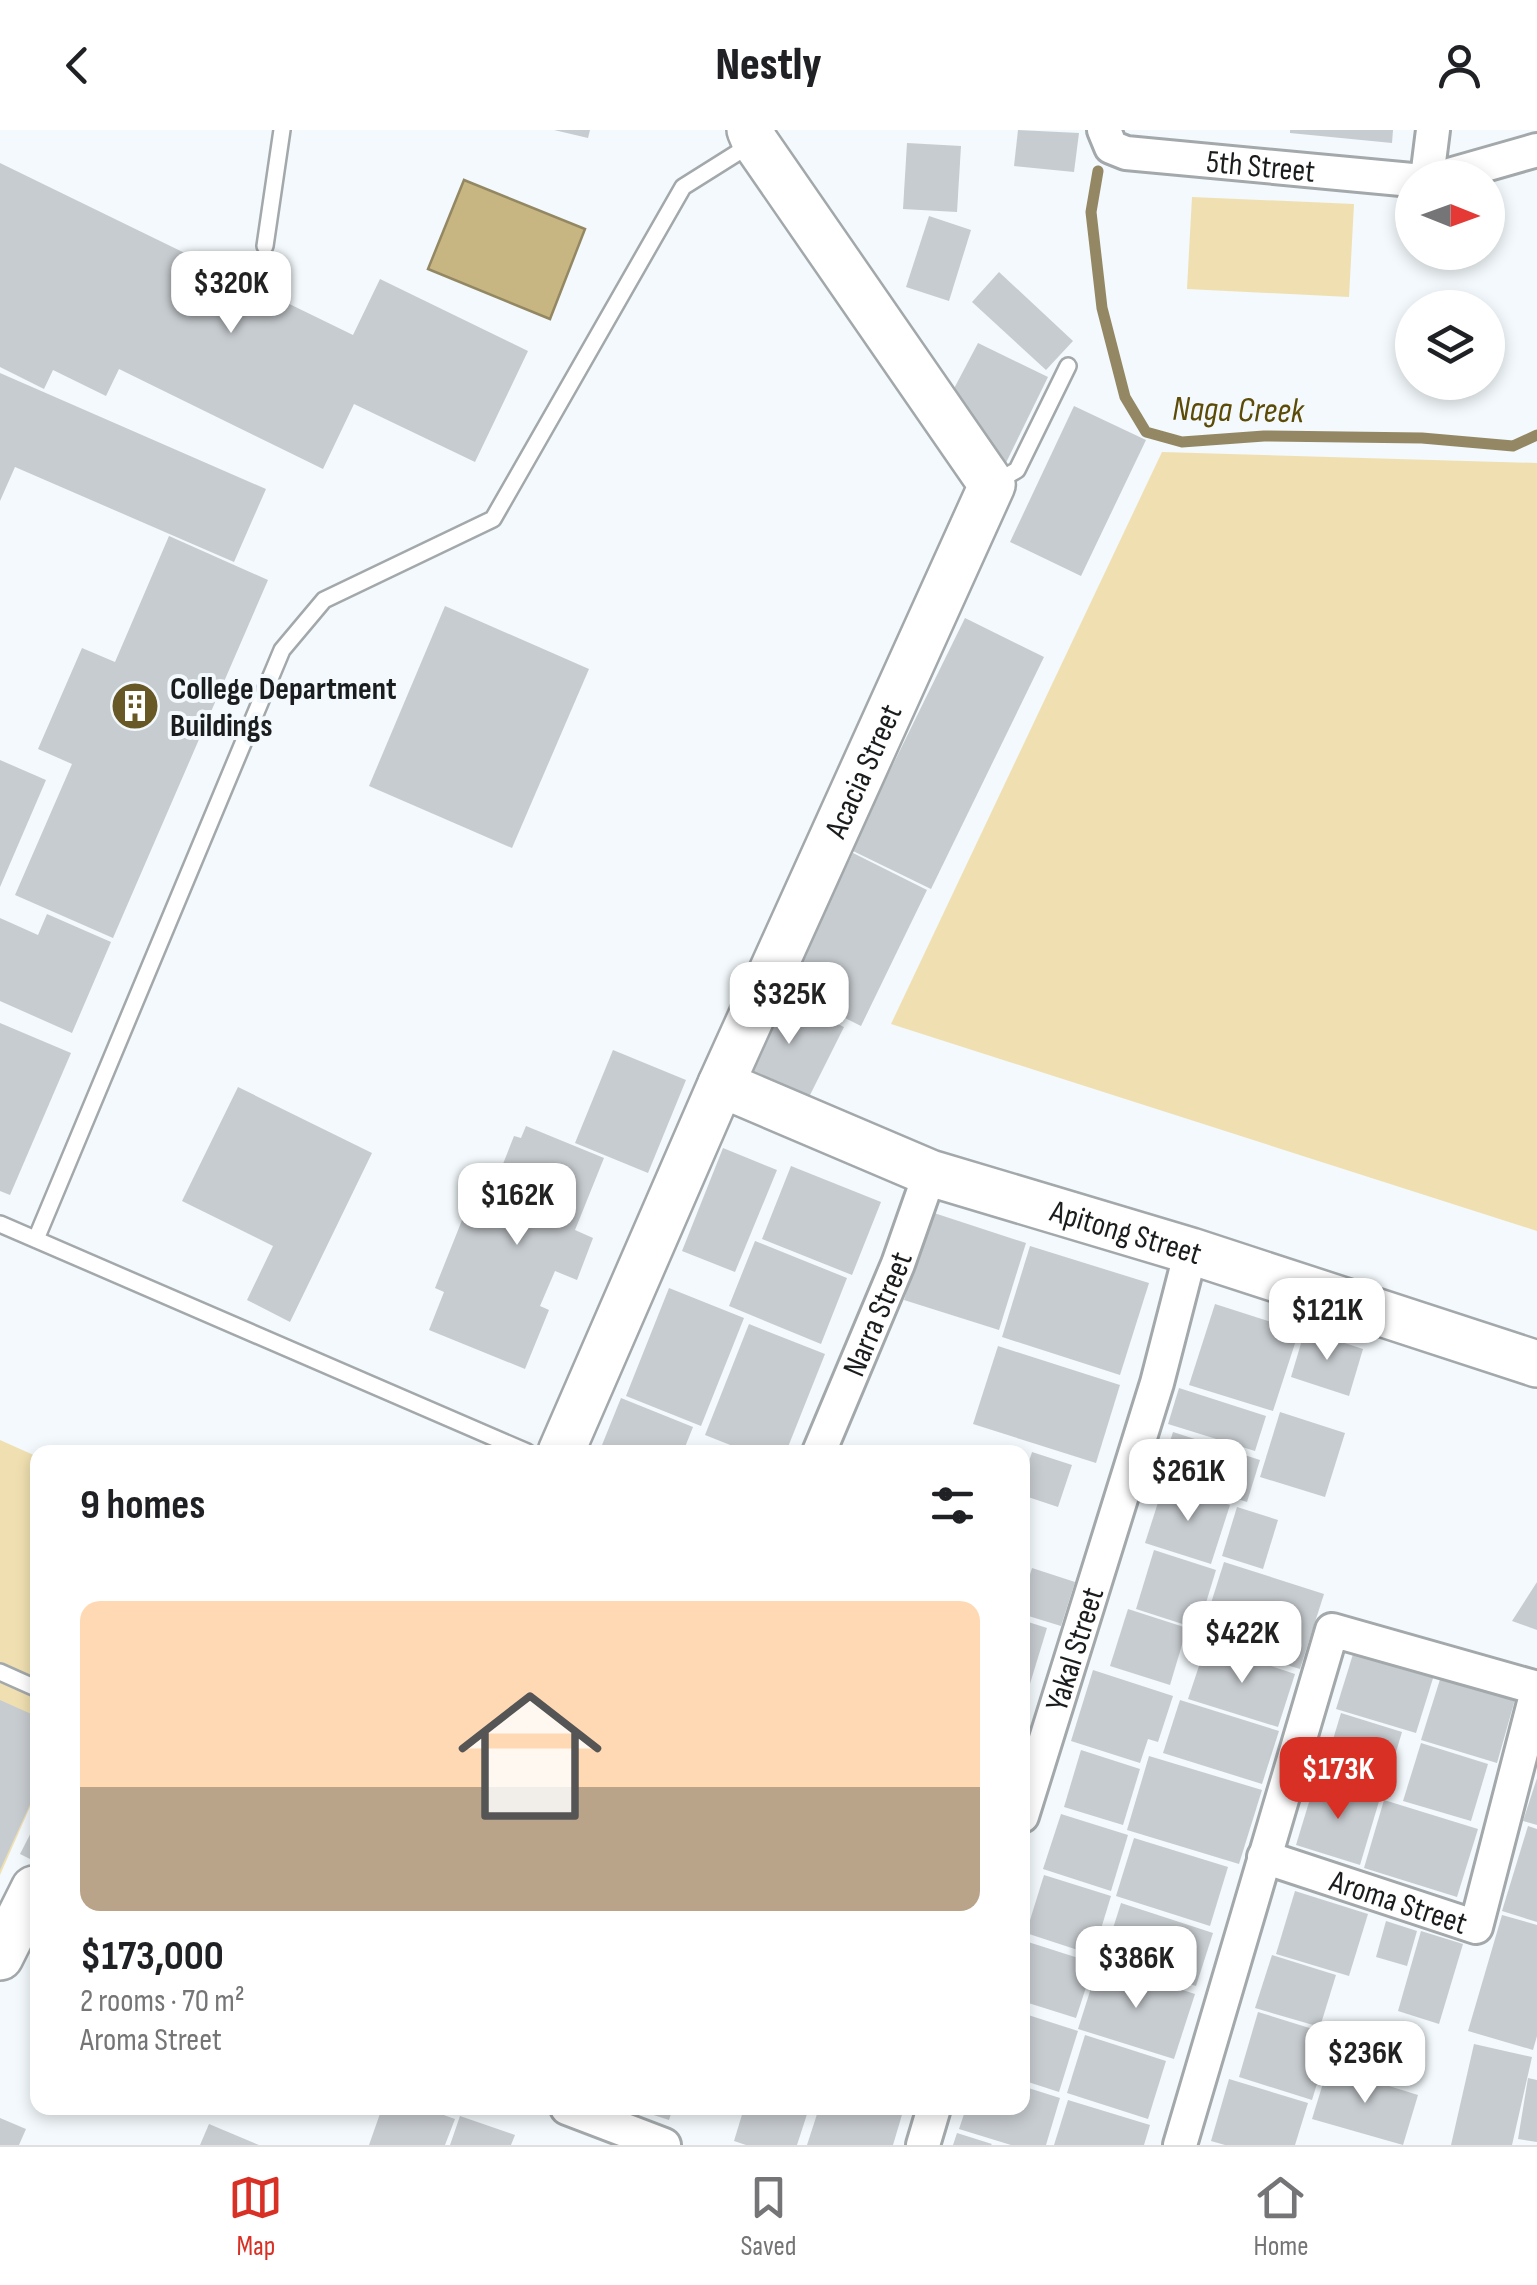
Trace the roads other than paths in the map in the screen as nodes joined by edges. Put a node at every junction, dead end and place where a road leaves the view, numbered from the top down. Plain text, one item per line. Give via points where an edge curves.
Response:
1 (282, 130) edge
2 (1433, 130) edge
3 (752, 136) edge
4 (1108, 138) edge
5 (1537, 150) edge
6 (1429, 160) edge
7 (1502, 160) edge
8 (1395, 178) edge
9 (265, 246) dead end
10 (1068, 366) dead end
11 (992, 484) junction
12 (721, 1084) junction
13 (930, 1174) junction
14 (0, 1224) edge
15 (36, 1239) junction
16 (1191, 1251) junction
17 (1537, 1364) edge
18 (511, 1445) edge
19 (564, 1445) edge
20 (822, 1445) edge
21 (0, 1672) edge
22 (30, 1685) edge
23 (1537, 1689) edge
24 (1030, 1790) edge
25 (1264, 1857) junction
26 (30, 1900) edge
27 (0, 1957) edge
28 (585, 2115) edge
29 (932, 2115) edge
30 (664, 2145) edge
31 (923, 2145) edge
32 (1180, 2145) edge

1 - 9 lane
2 - 6 street
3 - 11 street
3 - 15 lane via 683,186 493,519 324,600 282,650
4 - 8 street, 5th Street via 1140,155
5 - 7 street
10 - 11 lane via 1017,470
11 - 12 street, Acacia Street
12 - 13 street, Apitong Street
12 - 19 street, Acacia Street
13 - 16 street, Apitong Street
13 - 20 street, Narra Street
14 - 15 lane
15 - 18 lane
16 - 17 street, Apitong Street
16 - 24 street, Yakal Street via 1157,1384
21 - 22 lane
23 - 25 street via 1332,1630
23 - 25 street, Aroma Street via 1476,1927
25 - 32 street
26 - 27 street
28 - 30 street
29 - 31 street

